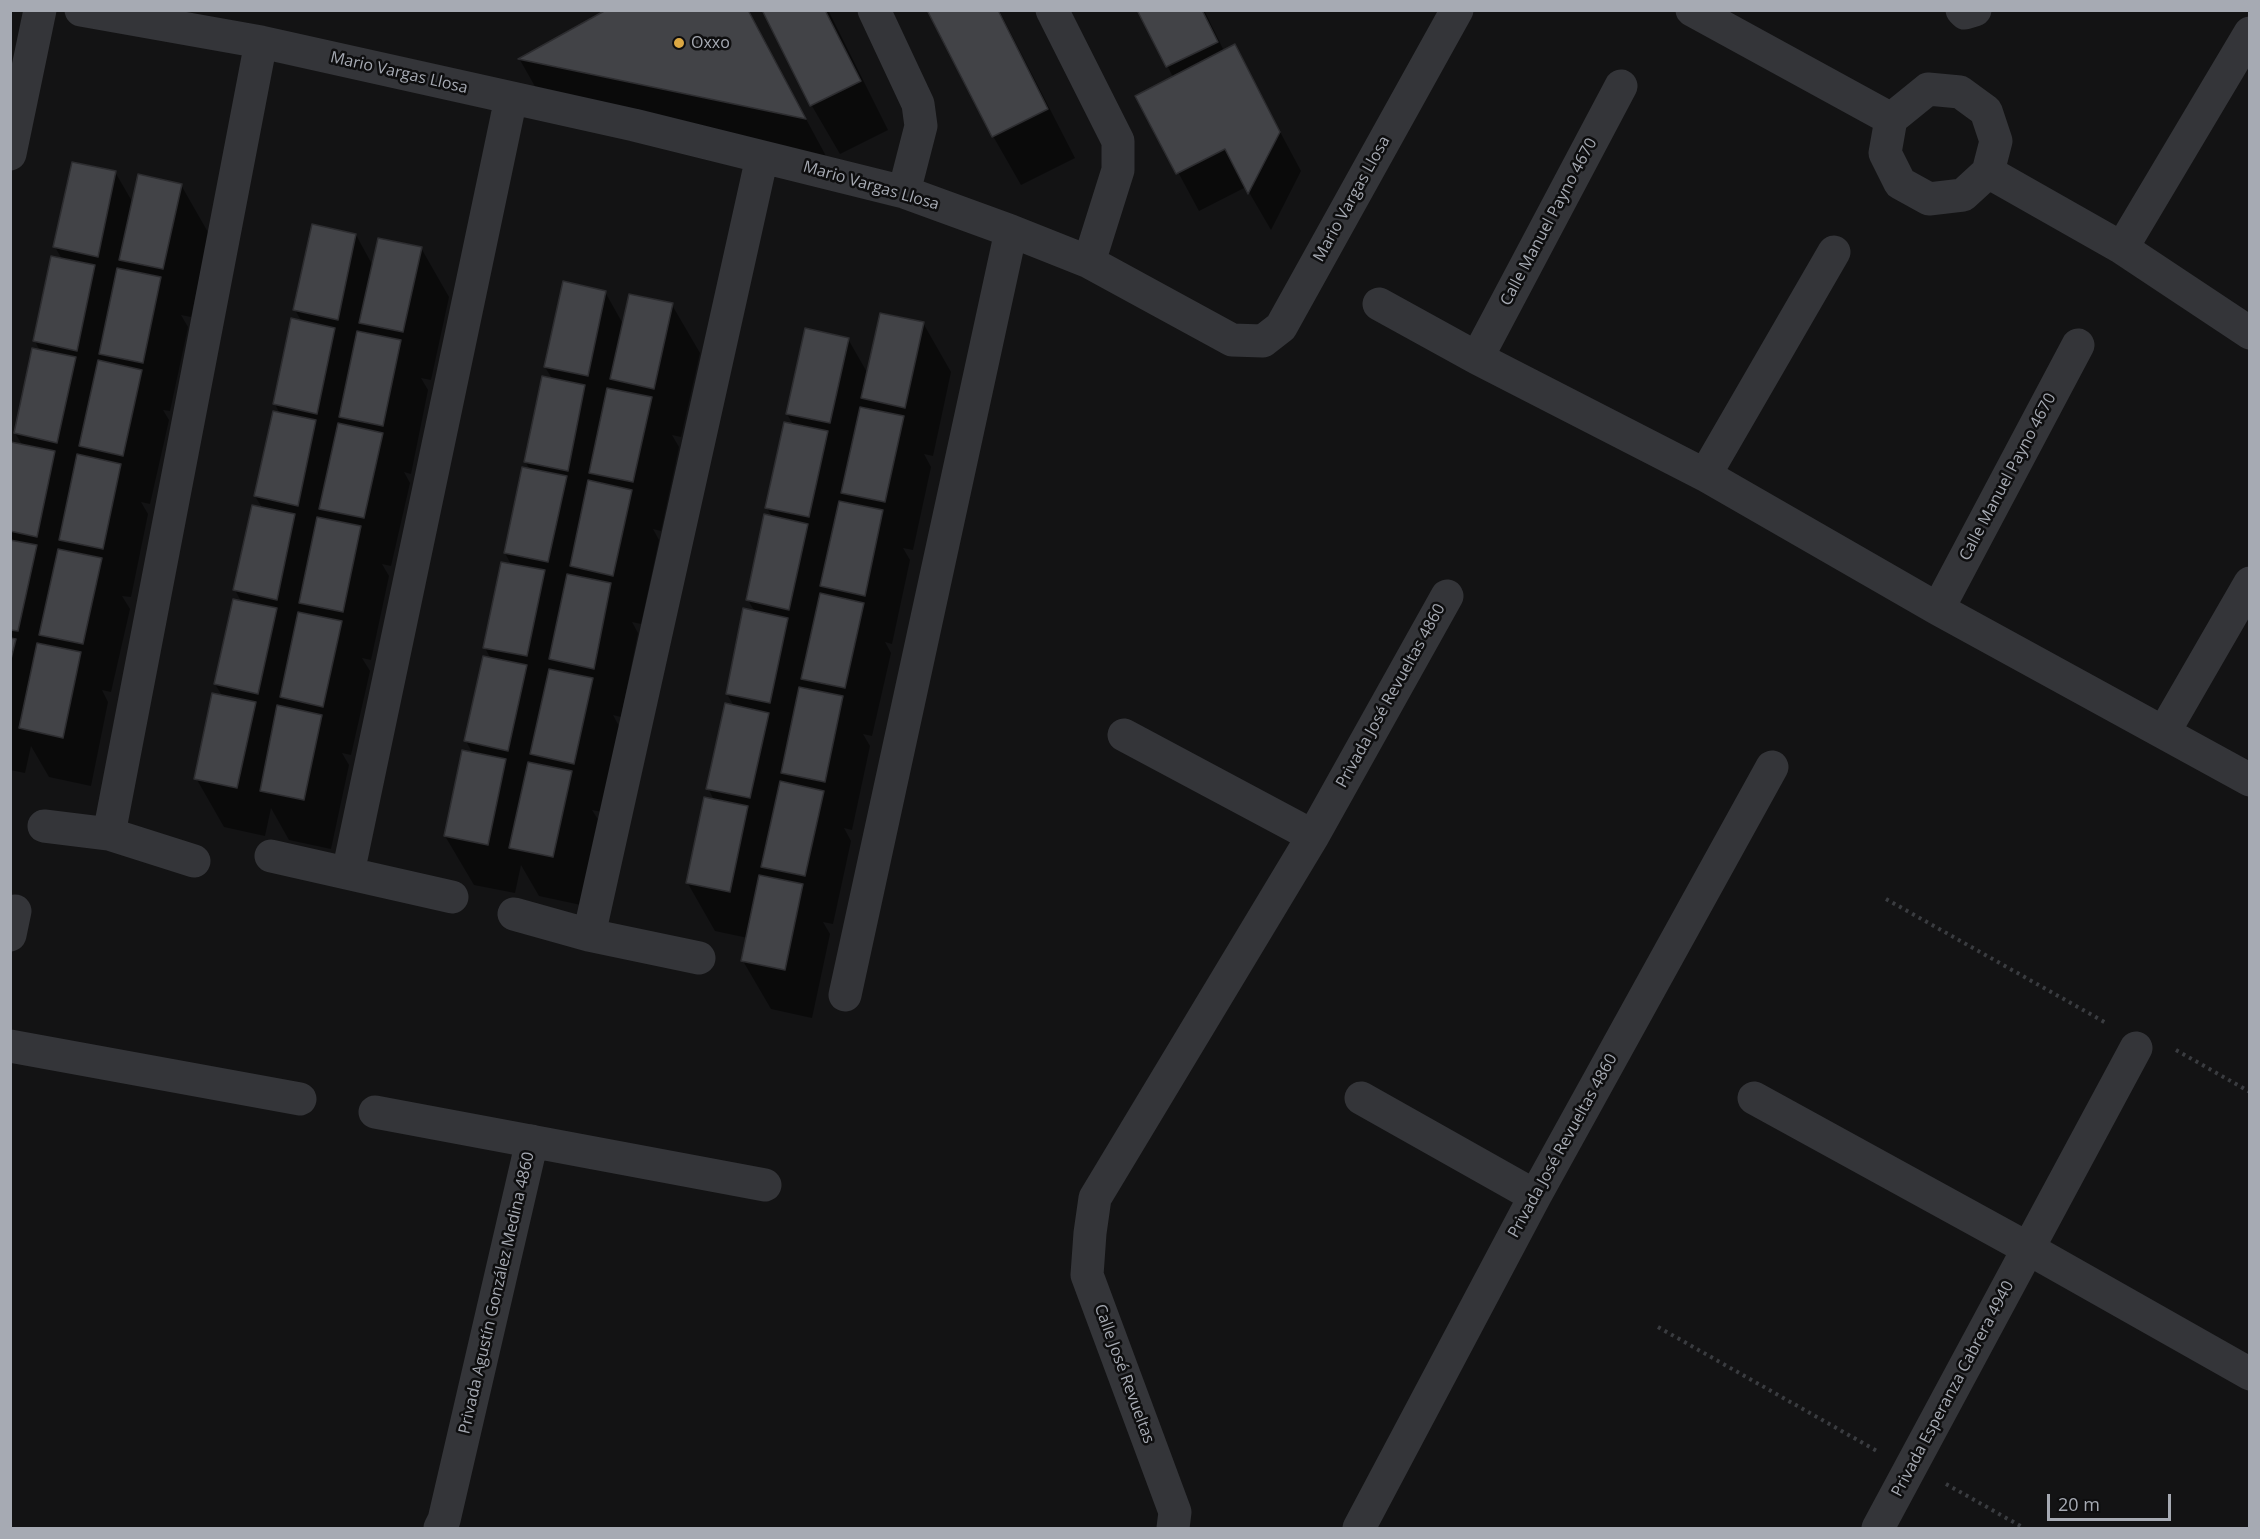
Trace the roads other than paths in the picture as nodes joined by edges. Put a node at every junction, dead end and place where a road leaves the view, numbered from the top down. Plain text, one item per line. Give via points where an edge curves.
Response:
1 (40, 10) edge
2 (81, 10) edge
3 (874, 10) edge
4 (1052, 10) edge
5 (1457, 10) edge
6 (1692, 10) edge
7 (1962, 10) edge
8 (1975, 10) edge
9 (2250, 33) edge
10 (261, 42) junction
11 (1621, 86) dead end
12 (511, 98) junction
13 (1891, 119) junction
14 (10, 154) edge
15 (762, 157) junction
16 (1988, 172) junction
17 (904, 192) junction
18 (1011, 231) junction
19 (2122, 248) junction
20 (1834, 252) dead end
21 (1089, 262) junction
22 (1379, 304) dead end
23 (2250, 333) edge
24 (2078, 345) dead end
25 (1477, 358) junction
26 (1705, 475) junction
27 (2250, 583) edge
28 (1447, 596) dead end
29 (1938, 609) junction
30 (2164, 732) junction
31 (1124, 735) dead end
32 (1772, 767) dead end
33 (2250, 780) edge
34 (44, 826) dead end
35 (109, 834) junction
36 (1313, 836) junction
37 (271, 856) dead end
38 (194, 861) dead end
39 (348, 873) junction
40 (452, 897) dead end
41 (514, 914) dead end
42 (589, 934) junction
43 (699, 958) dead end
44 (845, 994) dead end
45 (10, 1046) edge
46 (2136, 1048) dead end
47 (1361, 1098) dead end
48 (1754, 1098) dead end
49 (300, 1099) dead end
50 (375, 1112) dead end
51 (532, 1141) junction
52 (765, 1185) dead end
53 (1535, 1196) junction
54 (1090, 1233) joint
55 (2029, 1249) junction
56 (2250, 1374) edge
57 (1182, 1523) edge
58 (440, 1528) edge
59 (1359, 1528) edge
60 (1878, 1528) edge

1 - 14 street
2 - 10 street, Mario Vargas Llosa
3 - 17 street via 918,104 921,126
4 - 21 street via 1118,141 1118,170
5 - 21 street, Mario Vargas Llosa via 1281,327 1263,341 1232,340
6 - 13 street
7 - 8 street
9 - 19 street
10 - 12 street, Mario Vargas Llosa
10 - 35 street
11 - 25 street, Calle Manuel Payno 4670
12 - 15 street, Mario Vargas Llosa
12 - 39 street
13 - 16 street via 1885,153 1900,183 1929,199 1963,195
13 - 16 street via 1928,89 1960,92 1986,111 1996,141
15 - 17 street, Mario Vargas Llosa
15 - 42 street
16 - 19 street
17 - 18 street, Mario Vargas Llosa
18 - 21 street, Mario Vargas Llosa
18 - 44 street
19 - 23 street
20 - 26 street
22 - 25 street
24 - 29 street, Calle Manuel Payno 4670
25 - 26 street
26 - 29 street
27 - 30 street
28 - 36 street, Privada José Revueltas 4860
29 - 30 street
30 - 33 street
31 - 36 street
32 - 53 street, Privada José Revueltas 4860
34 - 35 street
35 - 38 street
36 - 54 street, Privada José Revueltas 4860 via 1095,1198
37 - 39 street
39 - 40 street
41 - 42 street
42 - 43 street
45 - 49 street
46 - 55 street, Privada Esperanza Cabrera 4940
47 - 53 street
48 - 55 street
50 - 51 street, Privada Agustín González Medina 4860
51 - 52 street
51 - 58 street, Privada Agustín González Medina 4860
53 - 59 street, Privada José Revueltas 4860
54 - 57 street, Calle José Revueltas via 1087,1275
55 - 56 street
55 - 60 street, Privada Esperanza Cabrera 4940

